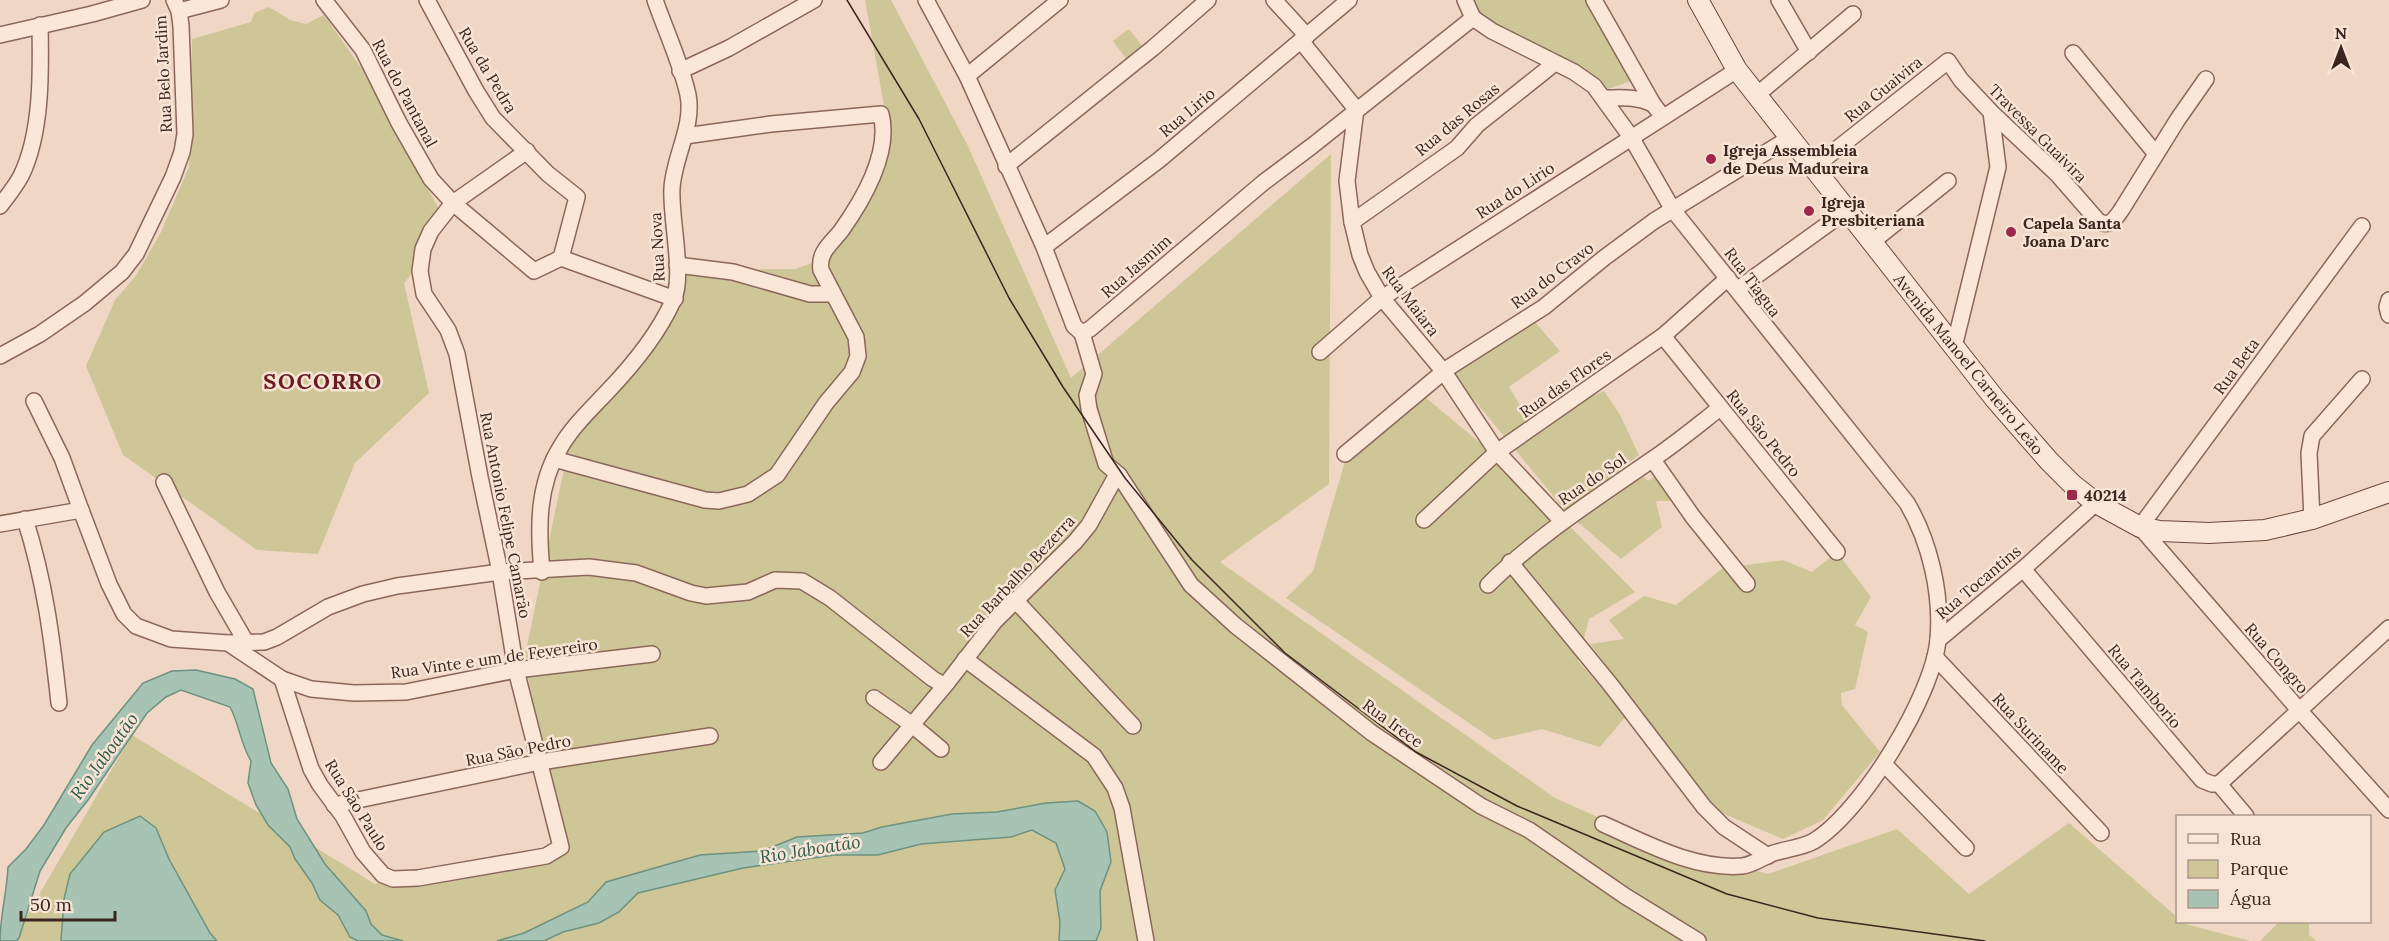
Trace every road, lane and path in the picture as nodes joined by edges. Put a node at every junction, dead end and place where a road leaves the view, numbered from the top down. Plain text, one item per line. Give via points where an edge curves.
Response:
1 (142, 0) edge
2 (221, 0) edge
3 (324, 0) edge
4 (427, 0) edge
5 (655, 0) edge
6 (814, 0) edge
7 (926, 0) edge
8 (1060, 0) edge
9 (1208, 0) edge
10 (1274, 0) edge
11 (1349, 0) edge
12 (1465, 0) edge
13 (1594, 0) edge
14 (1698, 0) edge
15 (1779, 0) edge
16 (176, 5) edge
17 (1853, 14) dead end
18 (1473, 18) junction
19 (40, 26) junction
20 (0, 35) edge
21 (1304, 39) junction
22 (1809, 52) junction
23 (2073, 53) dead end
24 (1948, 61) joint
25 (1555, 63) junction
26 (1737, 70) junction
27 (680, 71) junction
28 (967, 76) junction
29 (2205, 79) dead end
30 (1758, 94) junction
31 (1603, 98) junction
32 (1653, 104) junction
33 (1356, 109) junction
34 (1991, 112) junction
35 (1663, 117) junction
36 (685, 136) junction
37 (1631, 137) junction
38 (1791, 137) junction
39 (527, 151) junction
40 (2156, 154) junction
41 (1006, 166) junction
42 (1813, 168) junction
43 (1948, 181) dead end
44 (453, 203) junction
45 (0, 206) edge
46 (1673, 210) junction
47 (1846, 211) junction
48 (1352, 222) junction
49 (2362, 226) dead end
50 (1872, 242) junction
51 (1044, 247) junction
52 (561, 258) junction
53 (678, 266) junction
54 (1733, 284) junction
55 (833, 294) junction
56 (1382, 298) junction
57 (675, 299) junction
58 (2389, 300) edge
59 (2389, 315) edge
60 (1082, 333) junction
61 (1663, 336) junction
62 (1954, 347) junction
63 (1320, 352) dead end
64 (0, 356) edge
65 (1444, 372) junction
66 (2362, 379) dead end
67 (34, 401) dead end
68 (1720, 408) junction
69 (1497, 452) junction
70 (1346, 454) dead end
71 (554, 459) junction
72 (1653, 460) junction
73 (1119, 476) junction
74 (164, 482) dead end
75 (2388, 491) edge
76 (2096, 503) junction
77 (81, 510) junction
78 (25, 519) junction
79 (2312, 519) junction
80 (1424, 520) dead end
81 (1562, 521) junction
82 (0, 524) edge
83 (2140, 527) junction
84 (1837, 552) dead end
85 (1510, 562) junction
86 (2023, 569) junction
87 (500, 572) junction
88 (542, 572) junction
89 (1747, 584) dead end
90 (1488, 585) dead end
91 (1015, 600) junction
92 (2388, 631) edge
93 (1938, 640) junction
94 (246, 642) junction
95 (228, 643) junction
96 (652, 654) dead end
97 (1935, 657) junction
98 (965, 659) junction
99 (516, 670) junction
100 (282, 679) junction
101 (947, 683) junction
102 (874, 698) dead end
103 (59, 703) dead end
104 (2299, 710) junction
105 (911, 724) junction
106 (1133, 726) dead end
107 (710, 736) dead end
108 (941, 749) dead end
109 (540, 762) junction
110 (881, 762) dead end
111 (1884, 764) junction
112 (2219, 784) junction
113 (334, 805) junction
114 (2389, 810) edge
115 (2245, 815) edge
116 (1603, 824) dead end
117 (2101, 833) dead end
118 (561, 847) joint
119 (1966, 848) dead end
120 (1768, 856) junction
121 (1146, 941) edge
122 (1698, 941) edge

1 - 19 street
2 - 16 street
3 - 44 street, Rua do Pantanal via 363,50 418,157
4 - 39 street, Rua da Pedra via 493,118
5 - 27 street, Rua Nova
6 - 27 street
7 - 28 street
8 - 28 street
9 - 41 street
10 - 21 street
11 - 21 street, Rua Lirio
12 - 18 street
13 - 32 street
14 - 26 main road, Avenida Manoel Carneiro Leão
15 - 22 street
16 - 64 street, Rua Belo Jardim via 184,142 176,170 146,235 122,272 85,303
17 - 22 street
18 - 25 street, Rua Tiagua
18 - 33 street, Rua Jasmim
19 - 20 street
19 - 45 street via 41,75 31,146 21,175
21 - 33 street
21 - 51 street, Rua Lirio via 1159,160
22 - 30 street
23 - 40 street
24 - 34 street, Travessa Guaivira
24 - 42 street, Rua Guaivira
25 - 31 street, Rua Tiagua via 1582,77
25 - 48 street, Rua das Rosas via 1476,125 1457,148
26 - 30 main road, Avenida Manoel Carneiro Leão
26 - 35 street, Rua do Lirio
27 - 36 street, Rua Nova via 688,94
28 - 41 street
29 - 40 street
30 - 38 main road, Avenida Manoel Carneiro Leão
31 - 32 street via 1631,97
31 - 37 street, Rua Tiagua
32 - 35 street
33 - 48 street, Rua Maiara via 1347,181
33 - 60 street, Rua Jasmim
34 - 40 street, Travessa Guaivira via 2043,160 2098,221 2108,224 2122,209
34 - 62 street via 1998,167
35 - 37 street, Rua do Lirio
36 - 53 street, Rua Nova via 672,188
36 - 55 street via 881,114 882,152 877,166 849,218 821,258 821,270
37 - 46 street, Rua Tiagua
37 - 56 street, Rua do Lirio
38 - 42 main road, Avenida Manoel Carneiro Leão
38 - 46 street, Rua do Cravo
39 - 44 street
39 - 52 street, Rua da Pedra via 577,197
41 - 51 street
42 - 47 main road, Avenida Manoel Carneiro Leão
43 - 50 street
44 - 52 street via 534,271
44 - 87 street, Rua Antonio Felipe Camarão via 431,231 420,271 424,294 448,330 457,354
46 - 54 street, Rua Tiagua
46 - 65 street, Rua do Cravo via 1604,258 1544,307
47 - 50 main road, Avenida Manoel Carneiro Leão
47 - 54 street, Rua das Flores
48 - 56 street, Rua Maiara via 1360,255
49 - 83 street, Rua Beta
50 - 62 main road, Avenida Manoel Carneiro Leão
51 - 60 street via 1074,327
52 - 57 street
53 - 55 street via 733,272 810,294
53 - 57 street, Rua Nova
54 - 61 street, Rua das Flores
54 - 93 street, Rua Tiagua via 1915,517 1932,567
55 - 71 street via 856,337 857,364 789,460 763,485 734,498 705,500
56 - 63 street, Rua do Lirio
56 - 65 street, Rua Maiara
57 - 71 street, Rua Nova via 643,349 579,421
58 - 59 street
60 - 73 street, Rua Irece via 1094,374 1087,395 1089,409 1107,464
61 - 68 street, Rua São Pedro
61 - 69 street, Rua das Flores
62 - 76 main road, Avenida Manoel Carneiro Leão via 2025,436
65 - 69 street, Rua Maiara
65 - 70 street, Rua do Cravo
66 - 79 street via 2312,436
67 - 77 street, Rua Vinte e um de Fevereiro via 62,458
68 - 72 street, Rua do Sol
68 - 84 street, Rua São Pedro
69 - 80 street, Rua das Flores
69 - 81 street, Rua Maiara
71 - 88 street, Rua Nova via 541,502
72 - 81 street, Rua do Sol
72 - 89 street
73 - 91 street, Rua Barbalho Bezerra via 1075,542
73 - 122 street, Rua Irece via 1191,585 1236,626 1382,739 1481,806 1529,830
74 - 94 street via 217,592
75 - 79 main road, Avenida Manoel Carneiro Leão
76 - 83 main road, Avenida Manoel Carneiro Leão
76 - 86 street, Rua Tocantins
77 - 78 street
77 - 95 street, Rua Vinte e um de Fevereiro via 109,584 124,614 136,627 171,639
78 - 82 street
78 - 103 street via 48,607
79 - 83 main road, Avenida Manoel Carneiro Leão via 2265,530 2209,533
81 - 85 street, Rua do Sol
83 - 104 street, Rua Congro
85 - 90 street, Rua do Sol
85 - 120 street via 1704,807 1724,827
86 - 93 street, Rua Tocantins
86 - 112 street, Rua Tamborio via 2202,780
87 - 88 street
87 - 94 street via 363,594 319,611 277,637
87 - 99 street, Rua Antonio Felipe Camarão
88 - 101 street via 589,567 620,569 706,596 748,592 775,580 802,581 830,598 933,679
91 - 98 street, Rua Barbalho Bezerra
91 - 106 street
92 - 104 street
93 - 97 street, Rua Tocantins
94 - 95 street
95 - 100 street, Rua Vinte e um de Fevereiro
96 - 99 street, Rua Vinte e um de Fevereiro
97 - 111 street, Rua Tocantins via 1909,722
97 - 117 street, Rua Suriname
98 - 101 street, Rua Barbalho Bezerra
98 - 121 street via 1094,756 1115,788
99 - 100 street, Rua Vinte e um de Fevereiro via 406,692 333,692
99 - 109 street, Rua Antonio Felipe Camarão
100 - 113 street, Rua São Paulo via 311,769
101 - 105 street, Rua Barbalho Bezerra
102 - 105 street
104 - 112 street
104 - 114 street, Rua Congro
105 - 108 street
105 - 110 street, Rua Barbalho Bezerra
107 - 109 street, Rua São Pedro
109 - 113 street, Rua São Pedro
109 - 118 street, Rua Antonio Felipe Camarão
111 - 119 street
111 - 120 street, Rua Tocantins via 1850,807 1814,842
112 - 115 street, Rua Tamborio
113 - 118 street, Rua São Paulo via 374,867 393,879 446,875 528,860
116 - 120 street, Rua Tocantins via 1663,851 1725,867 1745,866

